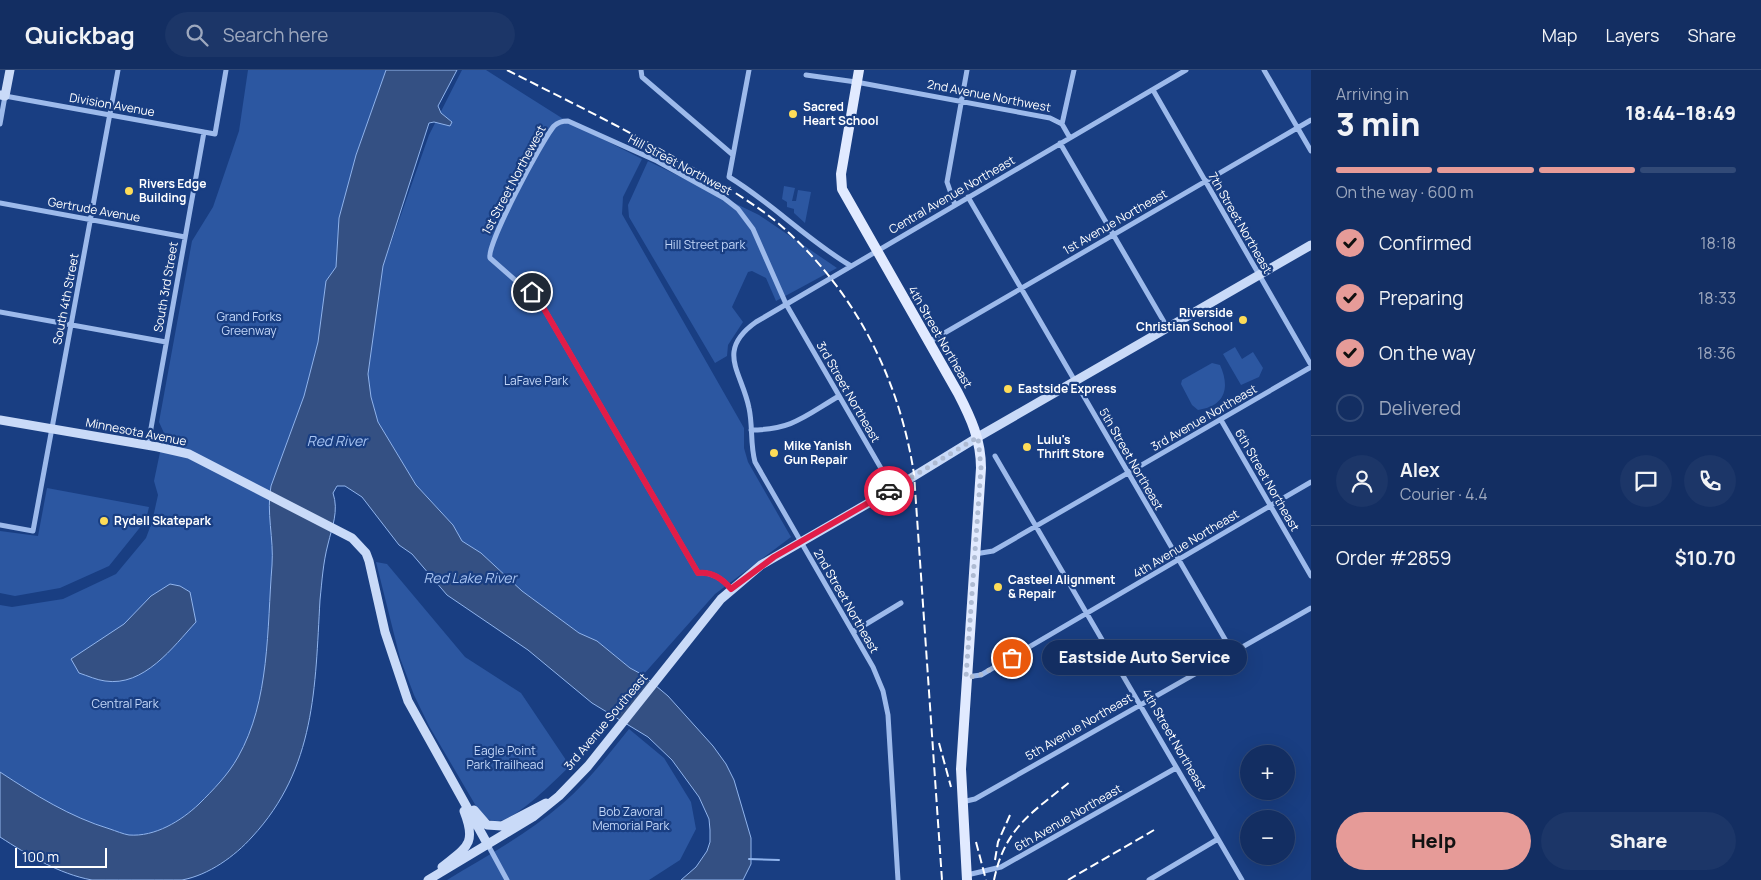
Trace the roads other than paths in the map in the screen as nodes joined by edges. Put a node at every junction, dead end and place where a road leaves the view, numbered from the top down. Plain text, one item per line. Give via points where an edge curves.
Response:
1 (10, 70) edge
2 (118, 70) edge
3 (226, 70) edge
4 (640, 70) edge
5 (749, 70) edge
6 (858, 70) edge
7 (967, 70) edge
8 (1074, 70) edge
9 (1186, 70) edge
10 (1264, 70) edge
11 (806, 75) dead end
12 (856, 82) junction
13 (1153, 90) junction
14 (3, 95) edge
15 (961, 101) junction
16 (110, 114) junction
17 (1311, 120) edge
18 (568, 121) joint
19 (0, 124) edge
20 (1062, 124) junction
21 (1298, 128) junction
22 (204, 132) junction
23 (1070, 138) junction
24 (1060, 144) junction
25 (1311, 151) edge
26 (733, 155) junction
27 (1205, 181) junction
28 (968, 197) junction
29 (0, 204) edge
30 (955, 205) junction
31 (91, 219) junction
32 (1114, 235) junction
33 (185, 237) junction
34 (1311, 245) edge
35 (876, 251) junction
36 (851, 266) junction
37 (1258, 275) junction
38 (1021, 289) junction
39 (786, 304) junction
40 (0, 312) edge
41 (71, 324) junction
42 (1167, 327) junction
43 (166, 342) junction
44 (929, 342) junction
45 (735, 346) joint
46 (1311, 366) edge
47 (1075, 381) junction
48 (839, 396) junction
49 (0, 420) edge
50 (1221, 420) junction
51 (52, 429) junction
52 (751, 430) junction
53 (978, 437) junction
54 (148, 445) junction
55 (995, 456) dead end
56 (1128, 474) junction
57 (1311, 482) edge
58 (893, 489) junction
59 (1270, 506) junction
60 (0, 526) edge
61 (1036, 527) junction
62 (800, 542) junction
63 (975, 554) junction
64 (1179, 560) junction
65 (1311, 576) edge
66 (731, 589) junction
67 (901, 603) dead end
68 (1311, 608) edge
69 (1086, 615) junction
70 (853, 632) junction
71 (1233, 653) junction
72 (966, 677) junction
73 (1139, 704) junction
74 (1176, 768) junction
75 (453, 783) junction
76 (962, 802) junction
77 (531, 814) junction
78 (1218, 840) junction
79 (488, 845) junction
80 (967, 877) edge
81 (426, 880) edge
82 (507, 880) edge
83 (898, 880) edge
84 (1149, 880) edge
85 (1242, 880) edge

1 - 14 street
2 - 16 street, South 4th Street
3 - 22 street, Division Avenue via 215,134
4 - 26 street via 642,77
5 - 26 street
6 - 12 main road, 4th Street Northeast
7 - 15 street
8 - 20 street
9 - 13 street, Central Avenue Northeast
10 - 21 street
11 - 12 street, 2nd Avenue Northwest
12 - 15 street, 2nd Avenue Northwest
12 - 35 main road, 4th Street Northeast via 840,182 845,197
13 - 23 street, Central Avenue Northeast
13 - 27 street, 7th Street Northeast
14 - 16 street, Division Avenue
14 - 19 street
15 - 20 street, 2nd Avenue Northwest via 1044,116
15 - 30 street via 947,182
16 - 22 street, Division Avenue
16 - 31 street, South 4th Street
17 - 21 street, 1st Avenue Northeast
18 - 39 street, Hill Street Northwest via 657,161 738,208 752,230
18 - 66 street, 1st Street Northewest via 557,124 548,136 490,247 490,258 540,302 698,573 716,576
20 - 23 street, 2nd Avenue Northwest
21 - 25 street
21 - 27 street, 1st Avenue Northeast
22 - 33 street, South 3rd Street
23 - 24 street, Central Avenue Northeast
24 - 28 street, Central Avenue Northeast
24 - 32 street
26 - 36 street via 729,176 767,202 818,245
27 - 32 street, 1st Avenue Northeast
27 - 37 street, 7th Street Northeast
28 - 30 street, Central Avenue Northeast
28 - 38 street, 5th Street Northeast
29 - 31 street, Gertrude Avenue
30 - 35 street, Central Avenue Northeast
31 - 33 street, Gertrude Avenue
31 - 41 street, South 4th Street
32 - 38 street, 1st Avenue Northeast
32 - 42 street
33 - 43 street, South 3rd Street
34 - 37 street, 3rd Avenue Southeast
35 - 36 street, Central Avenue Northeast
35 - 44 main road, 4th Street Northeast
36 - 39 street, Central Avenue Northeast
37 - 42 street, 3rd Avenue Southeast
37 - 46 street, 7th Street Northeast
38 - 44 street, 1st Avenue Northeast
38 - 47 street, 5th Street Northeast
39 - 45 street, Central Avenue Northeast via 748,328
39 - 48 street, 3rd Street Northeast
40 - 41 street
41 - 43 street
41 - 51 street, South 4th Street
42 - 47 street, 3rd Avenue Southeast
43 - 54 street, South 3rd Street
44 - 53 main road, 4th Street Northeast
45 - 52 street, 2nd Street Northeast via 734,364 748,403
46 - 50 street, 3rd Avenue Northeast
47 - 53 street, 3rd Avenue Southeast
47 - 56 street, 5th Street Northeast
48 - 52 street via 789,426
48 - 58 street, 3rd Street Northeast
49 - 51 street, Minnesota Avenue
50 - 56 street, 3rd Avenue Northeast
50 - 59 street, 6th Street Northeast
51 - 54 street, Minnesota Avenue
51 - 60 street, South 4th Street via 33,531
52 - 62 street, 2nd Street Northeast via 755,462
53 - 58 street, 3rd Avenue Southeast
53 - 63 main road, 4th Street Northeast via 981,468
54 - 75 street, Minnesota Avenue via 189,454 340,531 366,553 385,632 408,701
55 - 61 street, 4th Street Northeast
56 - 61 street, 3rd Avenue Northeast
56 - 64 street, 5th Street Northeast
57 - 59 street, 4th Avenue Northeast
58 - 62 street, 3rd Avenue Southeast
59 - 64 street, 4th Avenue Northeast
59 - 65 street, 6th Street Northeast
61 - 63 street, 3rd Avenue Northeast via 993,551
61 - 69 street, 4th Street Northeast
62 - 66 street, 3rd Avenue Southeast via 761,565
62 - 70 street, 2nd Street Northeast
63 - 72 main road, 4th Street Northeast
64 - 69 street, 4th Avenue Northeast
64 - 71 street, 5th Street Northeast
66 - 77 street, 3rd Avenue Southeast via 588,766 559,796
67 - 70 street
68 - 71 street, 5th Avenue Northeast
69 - 72 street, 4th Avenue Northeast via 981,675
69 - 73 street, 4th Street Northeast
70 - 83 street, 2nd Street Northeast via 878,678 886,702
71 - 73 street, 5th Avenue Northeast
72 - 76 main road, 4th Street Northeast
73 - 74 street, 4th Street Northeast
73 - 76 street, 5th Avenue Northeast via 975,799
74 - 78 street, 4th Street Northeast
74 - 80 street, 6th Avenue Northeast via 1001,868
75 - 77 street via 487,825 502,826
75 - 79 street
75 - 81 street via 468,823 470,840
76 - 80 main road, 4th Street Northeast
77 - 79 street, 3rd Avenue Southeast
78 - 84 street
78 - 85 street, 4th Street Northeast
79 - 81 street, 3rd Avenue Southeast
79 - 82 street

